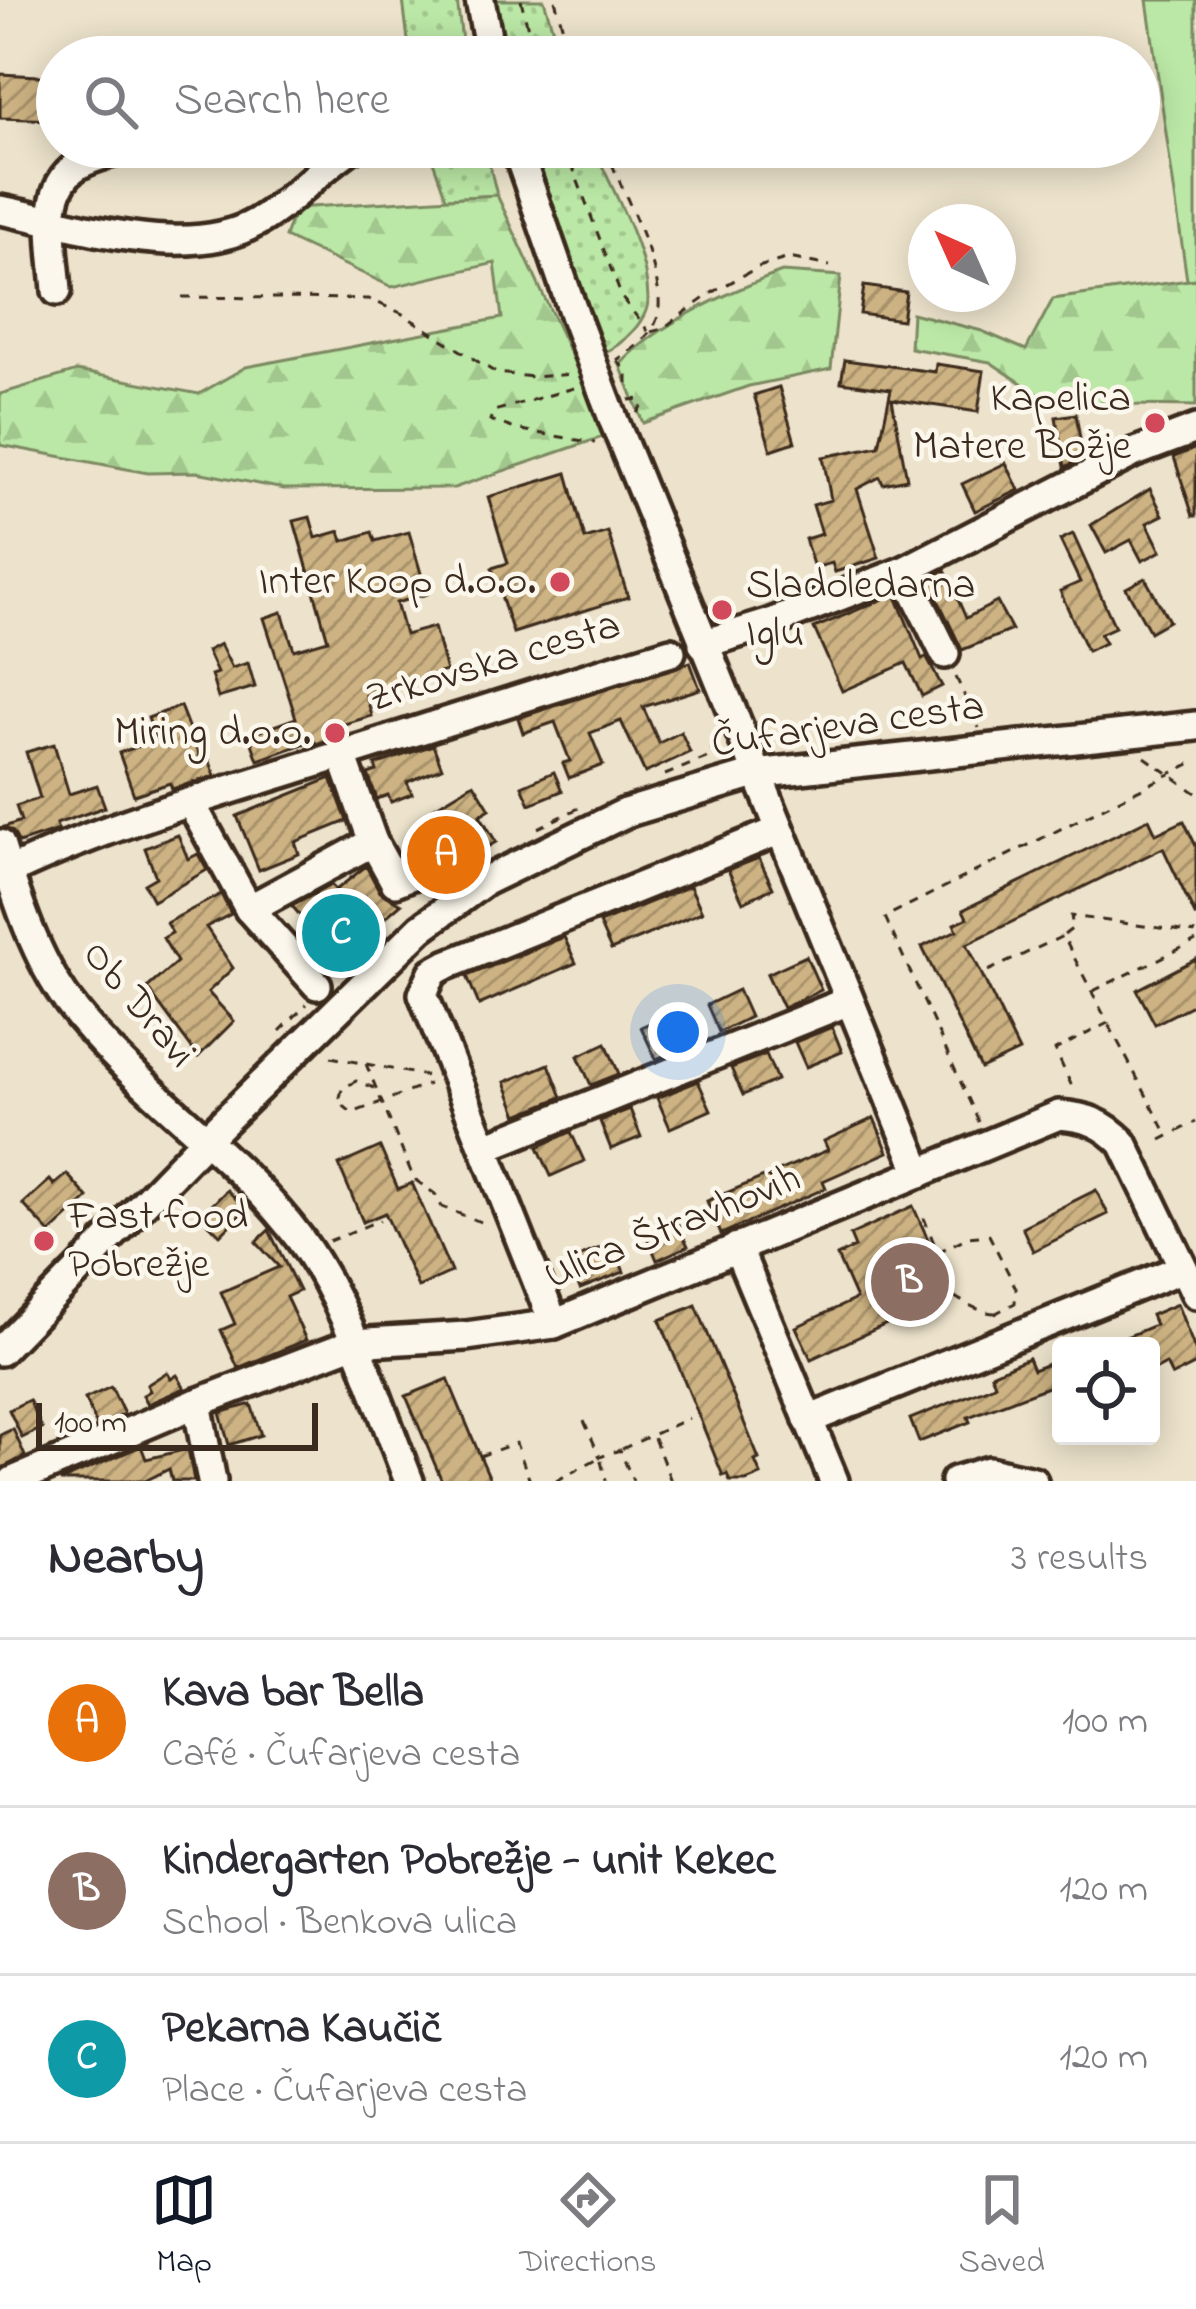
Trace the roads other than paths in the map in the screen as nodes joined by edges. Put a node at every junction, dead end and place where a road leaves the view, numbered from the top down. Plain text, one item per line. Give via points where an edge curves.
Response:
1 (480, 0) edge
2 (487, 36) edge
3 (74, 168) edge
4 (327, 168) edge
5 (523, 168) edge
6 (0, 210) edge
7 (53, 220) junction
8 (57, 291) dead end
9 (1196, 429) edge
10 (904, 571) junction
11 (703, 644) junction
12 (671, 652) dead end
13 (945, 654) road end
14 (1196, 726) edge
15 (342, 755) junction
16 (755, 774) junction
17 (190, 803) junction
18 (778, 831) junction
19 (373, 842) junction
20 (0, 844) edge
21 (427, 869) dead end
22 (4, 874) edge
23 (249, 909) junction
24 (317, 985) dead end
25 (849, 1001) junction
26 (205, 1140) junction
27 (486, 1148) junction
28 (920, 1173) junction
29 (737, 1246) junction
30 (1183, 1268) junction
31 (1196, 1294) edge
32 (554, 1324) junction
33 (353, 1343) junction
34 (0, 1351) edge
35 (196, 1403) junction
36 (808, 1420) junction
37 (13, 1481) edge
38 (212, 1481) edge
39 (410, 1481) edge
40 (834, 1481) edge
41 (955, 1481) edge
42 (1033, 1481) edge

1 - 2 street
3 - 7 street via 64,176
4 - 7 street via 270,214 225,235 139,238
5 - 11 street, bridge via 608,433
6 - 7 street
7 - 8 street
9 - 10 street
10 - 11 street
10 - 13 street
11 - 16 street
12 - 15 street, Zrkovska cesta
14 - 16 street, Čufarjeva cesta
15 - 17 street, Zrkovska cesta
15 - 19 street, Zrkovska cesta
16 - 18 street
16 - 26 street, Čufarjeva cesta via 625,813 485,881 421,928
17 - 22 street, Zrkovska cesta
17 - 23 street
18 - 25 street
18 - 27 street via 433,972 423,994
19 - 21 street via 395,882
19 - 23 street
20 - 22 street, Ob Dravi
22 - 26 street, Ob Dravi via 68,1002
23 - 24 street
25 - 27 street
25 - 28 street
26 - 33 street, Ob Dravi via 298,1236
26 - 34 street, Čufarjeva cesta
27 - 32 street
28 - 29 street, Ulica Štravhovih
28 - 30 street, Ulica Štravhovih via 1059,1114 1086,1117 1123,1142
29 - 32 street, Ulica Štravhovih
29 - 36 street
30 - 31 street
30 - 36 street
32 - 33 street, Ulica Štravhovih
33 - 35 street, Ulica Štravhovih
33 - 39 street, Ob Dravi
35 - 37 street, Ulica Štravhovih
35 - 38 street
36 - 40 street
41 - 42 street via 989,1471

